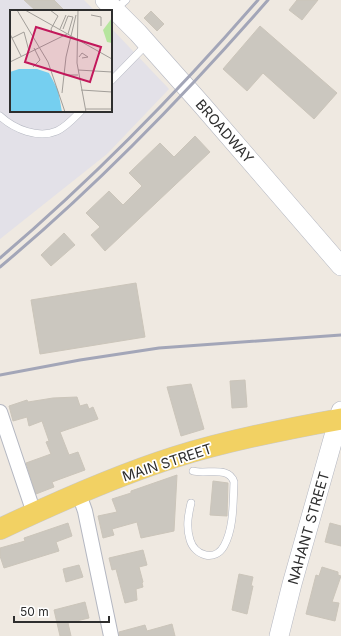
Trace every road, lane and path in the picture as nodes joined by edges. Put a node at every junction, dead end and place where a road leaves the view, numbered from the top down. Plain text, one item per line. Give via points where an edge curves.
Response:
1 (116, 3) edge
2 (147, 44) junction
3 (112, 79) edge
4 (80, 112) edge
5 (0, 116) edge
6 (341, 266) edge
7 (0, 412) edge
8 (340, 417) edge
9 (193, 471) dead end
10 (79, 494) junction
11 (192, 503) dead end
12 (34, 513) junction
13 (0, 529) edge
14 (111, 636) edge
15 (279, 636) edge

1 - 2 street, BROADWAY
2 - 3 lane
2 - 6 street, BROADWAY
4 - 5 lane via 62,128 50,133 23,130 9,124
7 - 12 street
8 - 10 main road, MAIN STREET via 196,451 131,472
8 - 15 street, NAHANT STREET
9 - 11 lane via 226,472 232,476 234,482 230,527 224,546 213,556 198,553 190,541 187,519
10 - 12 main road, MAIN STREET
10 - 14 street via 85,511
12 - 13 main road, MAIN STREET

